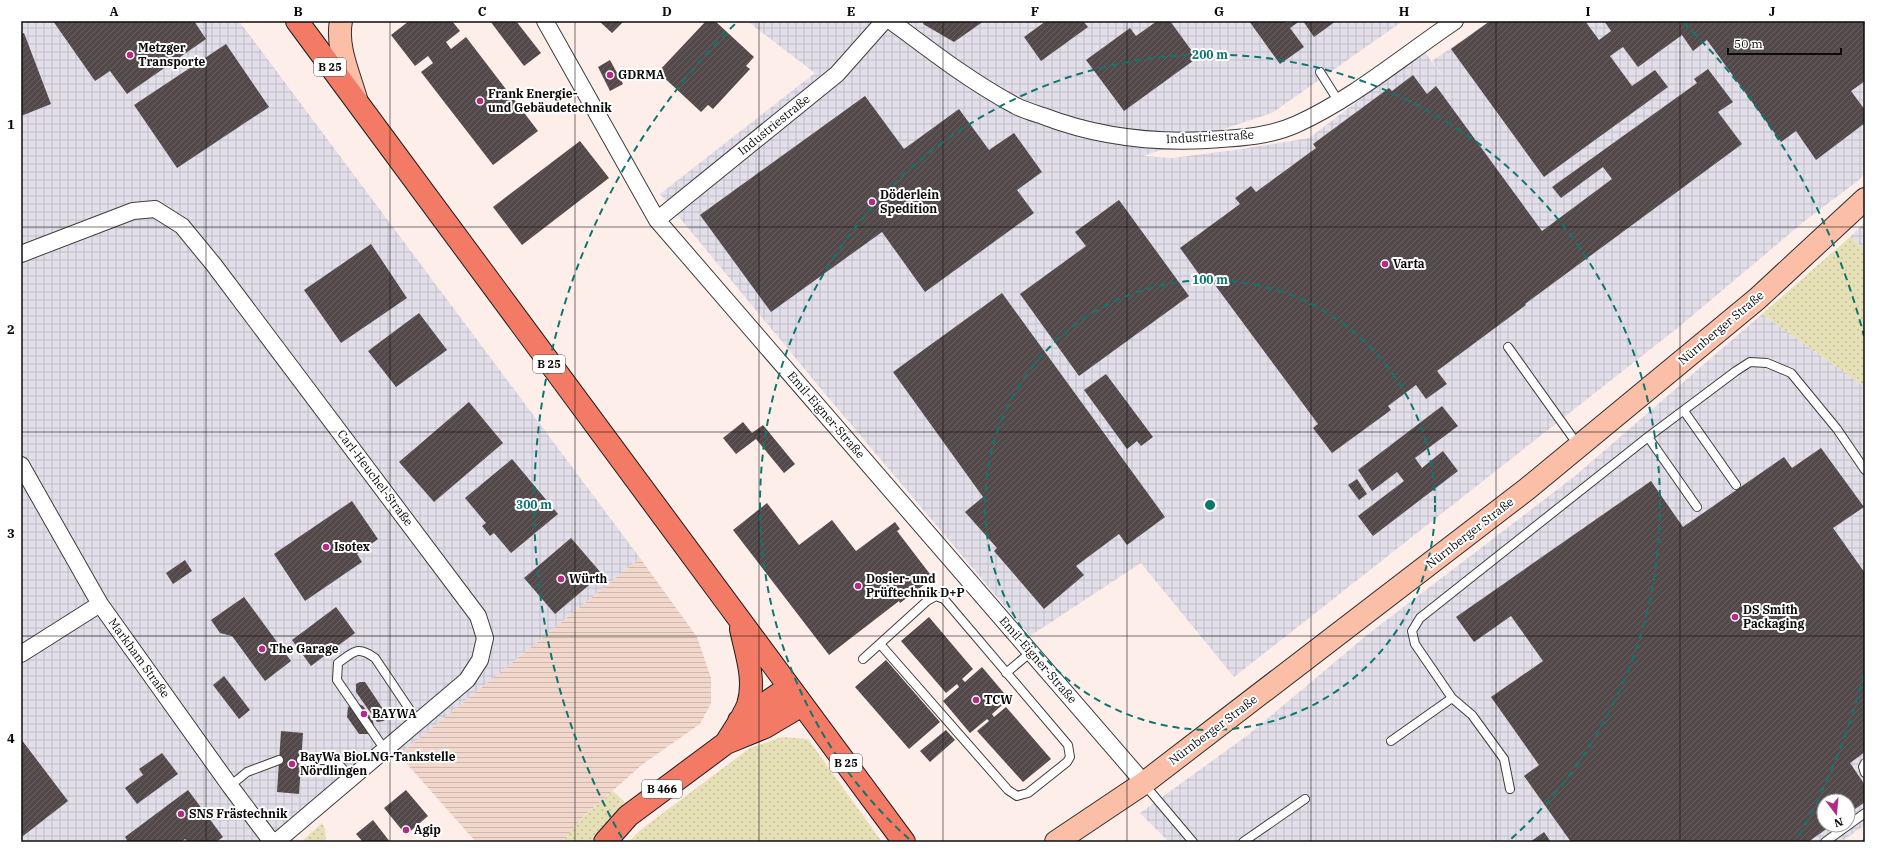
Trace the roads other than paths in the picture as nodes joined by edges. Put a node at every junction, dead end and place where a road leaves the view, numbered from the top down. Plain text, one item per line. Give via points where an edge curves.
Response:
1 (341, 21) edge
2 (545, 21) edge
3 (884, 21) edge
4 (890, 21) edge
5 (1455, 21) edge
6 (304, 23) edge
7 (1320, 72) dead end
8 (1339, 102) junction
9 (358, 106) junction
10 (1865, 199) edge
11 (657, 220) junction
12 (21, 254) edge
13 (1508, 347) dead end
14 (1684, 411) junction
15 (1648, 437) junction
16 (1579, 447) junction
17 (21, 464) edge
18 (1865, 470) edge
19 (1736, 485) dead end
20 (1697, 507) dead end
21 (100, 604) junction
22 (739, 622) junction
23 (880, 644) junction
24 (1031, 652) junction
25 (21, 654) edge
26 (863, 659) dead end
27 (1006, 673) junction
28 (788, 688) junction
29 (1452, 698) junction
30 (802, 705) junction
31 (739, 721) junction
32 (418, 722) junction
33 (1391, 741) dead end
34 (726, 743) junction
35 (385, 750) junction
36 (279, 760) dead end
37 (301, 760) dead end
38 (1865, 763) edge
39 (1865, 773) edge
40 (351, 778) junction
41 (1144, 783) junction
42 (230, 786) junction
43 (1510, 790) dead end
44 (1306, 799) dead end
45 (1865, 813) edge
46 (272, 842) edge
47 (276, 842) edge
48 (605, 842) edge
49 (904, 842) edge
50 (1056, 842) edge
51 (1193, 842) edge
52 (1243, 842) edge
53 (1825, 842) edge

1 - 9 main road via 340,46
2 - 11 street, Emil-Eigner-Straße
3 - 11 street, Industriestraße via 837,74
4 - 8 street, Industriestraße via 974,81 1018,106 1071,127 1126,138 1180,142 1268,133 1295,125
5 - 8 street, Industriestraße
6 - 9 main road, B 25
7 - 8 lane
9 - 22 main road, B 25
10 - 16 main road, Nürnberger Straße via 1757,299
11 - 24 street, Emil-Eigner-Straße
12 - 32 street, Carl-Heuchel-Straße via 133,211 155,209 182,226 478,616 485,638 480,660 467,680
13 - 16 lane
14 - 15 lane
14 - 18 lane via 1750,362 1767,363 1792,373 1837,429
14 - 19 lane
15 - 20 lane
15 - 29 lane via 1420,618 1412,631 1415,644
16 - 41 main road, Nürnberger Straße
17 - 21 street, Markham Straße
21 - 25 street
21 - 42 street, Markham Straße
22 - 28 main road, B 25
22 - 31 main road, B 466 via 752,687
23 - 26 lane
23 - 27 lane via 927,601 936,596 944,599
23 - 27 lane via 1008,790 1017,796 1028,794 1067,762 1070,750
24 - 27 lane
24 - 41 street, Emil-Eigner-Straße
28 - 30 main road, B 25
28 - 31 main road, B 466
29 - 33 lane
29 - 43 lane via 1472,715 1504,759
30 - 34 main road, B 466 via 765,727
30 - 49 main road, B 25
31 - 34 main road, B 466
32 - 35 street, Carl-Heuchel-Straße
32 - 35 lane via 375,658 365,650 354,651 338,663 337,680
34 - 48 main road, B 466 via 628,816
35 - 40 street, Carl-Heuchel-Straße
36 - 42 lane via 247,772
37 - 40 lane via 335,760
38 - 39 lane
40 - 47 street, Carl-Heuchel-Straße
41 - 50 main road, Nürnberger Straße
41 - 51 lane
42 - 46 street, Markham Straße
44 - 52 lane
45 - 53 lane

